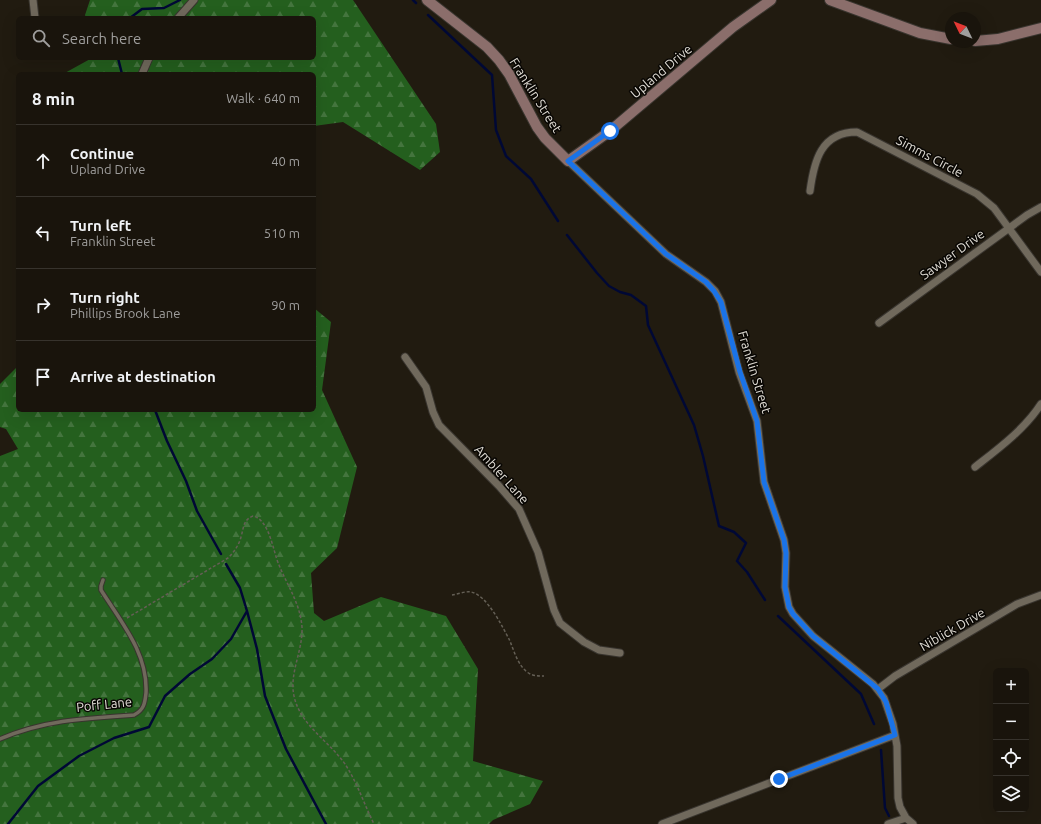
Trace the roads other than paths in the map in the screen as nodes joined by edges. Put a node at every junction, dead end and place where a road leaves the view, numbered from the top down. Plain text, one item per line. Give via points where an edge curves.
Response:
1 (33, 0) edge
2 (194, 0) edge
3 (427, 0) edge
4 (771, 0) edge
5 (830, 0) edge
6 (35, 16) edge
7 (180, 16) edge
8 (1041, 28) edge
9 (945, 38) edge
10 (981, 40) edge
11 (148, 60) edge
12 (143, 72) edge
13 (568, 161) junction
14 (810, 191) dead end
15 (1041, 207) edge
16 (1009, 228) junction
17 (1041, 272) edge
18 (878, 322) dead end
19 (405, 357) dead end
20 (1041, 404) edge
21 (975, 468) dead end
22 (103, 580) dead end
23 (1041, 595) edge
24 (620, 653) dead end
25 (878, 689) junction
26 (895, 735) junction
27 (0, 739) edge
28 (906, 818) junction
29 (662, 824) edge
30 (888, 824) edge
31 (913, 824) edge

1 - 6 street
2 - 7 street
3 - 13 street, Franklin Street via 487,47 499,60 537,127
4 - 13 street, Upland Drive via 733,27 610,131
5 - 9 street via 920,33
8 - 10 street via 998,39
11 - 12 street
13 - 25 street, Franklin Street via 666,254 706,282 721,302 740,372 757,421 764,482 784,540 785,587 789,607 813,636
14 - 16 street, Simms Circle via 813,170 820,152 840,134 857,132 977,194 994,208
15 - 16 street, Sawyer Drive
16 - 17 street, Simms Circle
16 - 18 street, Sawyer Drive
19 - 24 street, Ambler Lane via 426,386 439,425 519,509 538,552 560,623 599,650
20 - 21 street via 1017,432
22 - 27 lane, Poff Lane via 101,590 136,645 145,671 144,708 134,715 50,723
23 - 25 street, Niblick Drive via 1017,604 895,676
25 - 26 street, Franklin Street via 886,702
26 - 28 street, Franklin Street via 898,798
26 - 29 street
28 - 30 street
28 - 31 street, Franklin Street

